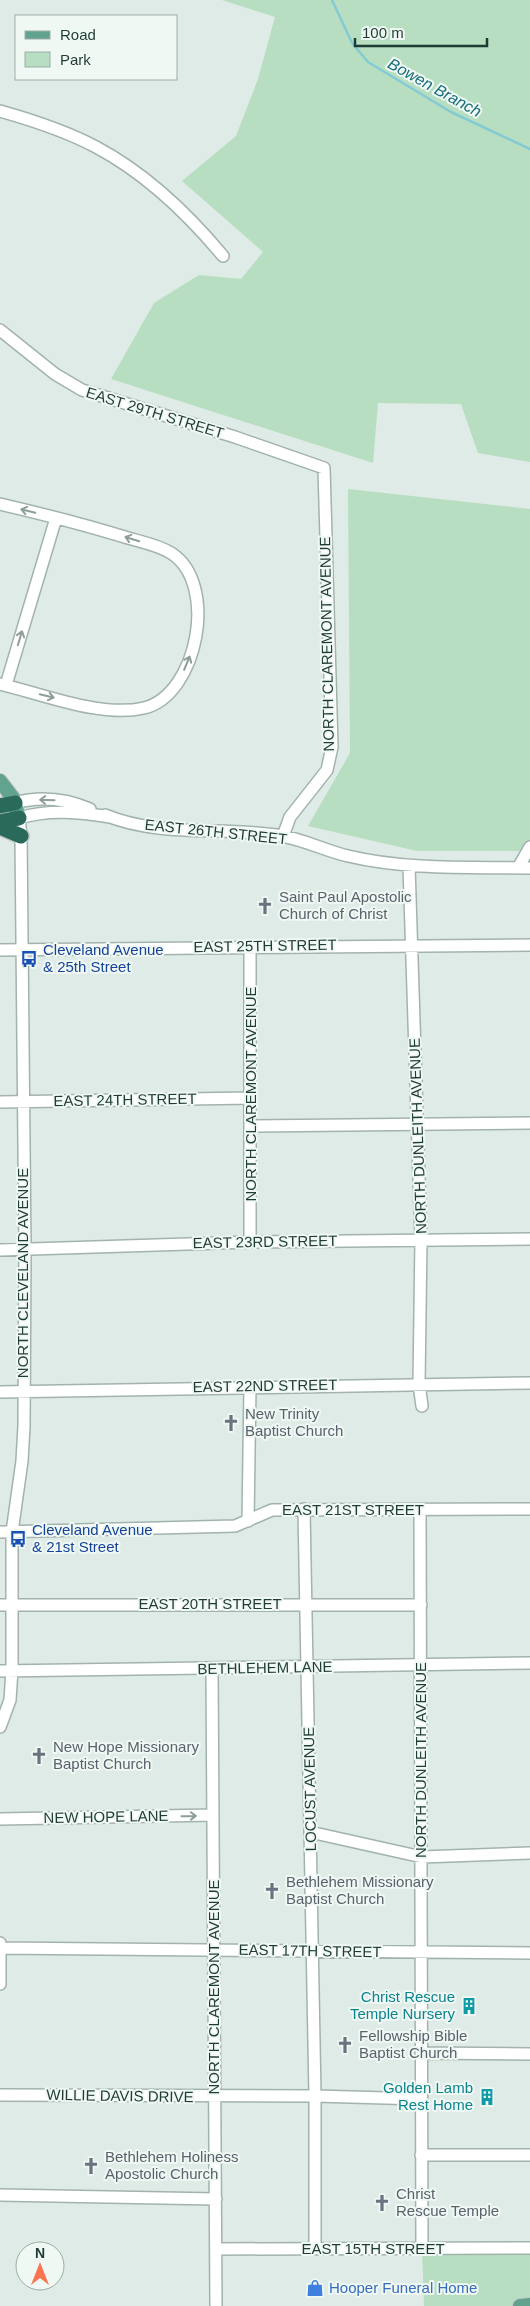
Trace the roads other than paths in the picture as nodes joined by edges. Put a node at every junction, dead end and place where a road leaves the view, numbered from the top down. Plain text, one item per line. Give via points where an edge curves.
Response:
1 (0, 111) edge
2 (223, 256) dead end
3 (0, 330) edge
4 (324, 468) joint
5 (0, 504) edge
6 (56, 518) junction
7 (3, 684) edge
8 (0, 781) edge
9 (0, 792) edge
10 (11, 809) edge
11 (0, 822) edge
12 (0, 827) edge
13 (21, 836) junction
14 (283, 836) junction
15 (530, 846) edge
16 (409, 866) junction
17 (524, 868) edge
18 (530, 945) edge
19 (250, 946) junction
20 (413, 947) junction
21 (0, 950) edge
22 (21, 950) junction
23 (250, 1098) junction
24 (0, 1102) edge
25 (22, 1102) junction
26 (530, 1123) edge
27 (418, 1124) junction
28 (250, 1126) junction
29 (421, 1239) junction
30 (530, 1239) edge
31 (250, 1242) junction
32 (25, 1249) junction
33 (0, 1250) edge
34 (530, 1382) edge
35 (419, 1384) junction
36 (250, 1386) junction
37 (24, 1391) junction
38 (0, 1392) edge
39 (422, 1406) dead end
40 (304, 1509) junction
41 (530, 1509) edge
42 (420, 1510) junction
43 (248, 1521) junction
44 (6, 1532) edge
45 (308, 1604) junction
46 (0, 1605) edge
47 (12, 1605) junction
48 (420, 1605) junction
49 (530, 1663) edge
50 (421, 1666) junction
51 (308, 1667) junction
52 (212, 1668) junction
53 (12, 1670) junction
54 (0, 1671) edge
55 (0, 1727) edge
56 (213, 1815) junction
57 (0, 1819) edge
58 (310, 1832) junction
59 (530, 1853) edge
60 (422, 1857) junction
61 (0, 1947) edge
62 (214, 1950) junction
63 (312, 1952) junction
64 (423, 1953) junction
65 (530, 1953) edge
66 (0, 1984) edge
67 (421, 2053) junction
68 (530, 2054) edge
69 (0, 2095) edge
70 (314, 2096) junction
71 (215, 2098) junction
72 (421, 2099) junction
73 (530, 2155) edge
74 (421, 2156) junction
75 (0, 2195) edge
76 (216, 2199) junction
77 (315, 2248) junction
78 (422, 2248) junction
79 (530, 2248) edge
80 (216, 2249) junction
81 (530, 2305) edge
82 (216, 2306) edge
83 (520, 2306) edge

1 - 2 street via 50,127 96,147 151,185 195,222
3 - 4 street, EAST 29TH STREET via 54,374 82,390
4 - 14 street, NORTH CLAREMONT AVENUE via 332,747 327,770 290,816
6 -> 5 street
7 -> 6 street
7 -> 6 street via 98,708 127,711 147,707 164,697 175,685 190,656 196,637 198,605 193,581 180,560 160,548
8 - 10 main road via 9,791
9 - 10 main road
10 - 11 highway
10 - 13 street, NORTH CLEVELAND AVENUE
10 - 14 street, EAST 26TH STREET via 38,799 61,800 150,827
12 - 13 highway
13 - 22 street, NORTH CLEVELAND AVENUE
14 - 16 street, EAST 26TH STREET via 348,856
15 - 17 street
16 - 17 street, EAST 26TH STREET
16 - 20 street, NORTH DUNLEITH AVENUE
18 - 20 street, EAST 25TH STREET
19 - 20 street, EAST 25TH STREET
19 - 22 street, EAST 25TH STREET
19 - 23 street, NORTH CLAREMONT AVENUE
20 - 27 street, NORTH DUNLEITH AVENUE
21 - 22 street, EAST 25TH STREET
22 - 25 street, NORTH CLEVELAND AVENUE
23 - 25 street, EAST 24TH STREET
23 - 28 street, NORTH CLAREMONT AVENUE
24 - 25 street, EAST 24TH STREET
25 - 32 street, NORTH CLEVELAND AVENUE
26 - 27 street
27 - 28 street
27 - 29 street, NORTH DUNLEITH AVENUE
28 - 31 street, NORTH CLAREMONT AVENUE
29 - 30 street, EAST 23RD STREET
29 - 31 street, EAST 23RD STREET
29 - 35 street, NORTH DUNLEITH AVENUE
31 - 32 street, EAST 23RD STREET
32 - 33 street, EAST 23RD STREET
32 - 37 street, NORTH CLEVELAND AVENUE
34 - 35 street, EAST 22ND STREET
35 - 36 street, EAST 22ND STREET
35 - 39 street, NORTH DUNLEITH AVENUE
36 - 37 street, EAST 22ND STREET
36 - 43 street
37 - 38 street, EAST 22ND STREET
37 - 44 street, NORTH CLEVELAND AVENUE via 22,1461
40 - 42 street, EAST 21ST STREET
40 - 43 street, EAST 21ST STREET via 272,1510
40 - 45 street, LOCUST AVENUE
41 - 42 street, EAST 21ST STREET
42 - 48 street, NORTH DUNLEITH AVENUE
43 - 44 street, EAST 21ST STREET via 235,1526
44 - 47 street, NORTH CLEVELAND AVENUE
45 - 47 street, EAST 20TH STREET
45 - 48 street, EAST 20TH STREET
45 - 51 street, LOCUST AVENUE
46 - 47 street, EAST 20TH STREET
47 - 53 street, NORTH CLEVELAND AVENUE
48 - 50 street, NORTH DUNLEITH AVENUE
49 - 50 street, BETHLEHEM LANE
50 - 51 street, BETHLEHEM LANE
50 - 60 street, NORTH DUNLEITH AVENUE
51 - 52 street, BETHLEHEM LANE
51 - 58 street, LOCUST AVENUE
52 - 53 street, BETHLEHEM LANE
52 - 56 street, NORTH CLAREMONT AVENUE
53 - 54 street, BETHLEHEM LANE
53 - 55 street, NORTH CLEVELAND AVENUE via 10,1700
57 -> 56 street, NEW HOPE LANE
56 - 62 street, NORTH CLAREMONT AVENUE
58 - 60 street
58 - 63 street, LOCUST AVENUE
59 - 60 street
60 - 64 street, NORTH DUNLEITH AVENUE
61 - 62 street, EAST 17TH STREET
61 - 66 street
62 - 63 street, EAST 17TH STREET
62 - 71 street, NORTH CLAREMONT AVENUE
63 - 64 street, EAST 17TH STREET
63 - 70 street, LOCUST AVENUE
64 - 65 street, EAST 17TH STREET
64 - 67 street, NORTH DUNLEITH AVENUE
67 - 68 street
67 - 72 street, NORTH DUNLEITH AVENUE
69 - 71 street, WILLIE DAVIS DRIVE
70 - 71 street, WILLIE DAVIS DRIVE
70 - 72 street, WILLIE DAVIS DRIVE
70 - 77 street, LOCUST AVENUE
71 - 76 street, NORTH CLAREMONT AVENUE
72 - 74 street, NORTH DUNLEITH AVENUE
73 - 74 street
74 - 78 street, NORTH DUNLEITH AVENUE
75 - 76 street
76 - 80 street, NORTH CLAREMONT AVENUE
77 - 78 street, EAST 15TH STREET
77 - 80 street, EAST 15TH STREET
78 - 79 street, EAST 15TH STREET
80 - 82 street, NORTH CLAREMONT AVENUE
81 - 83 main road

